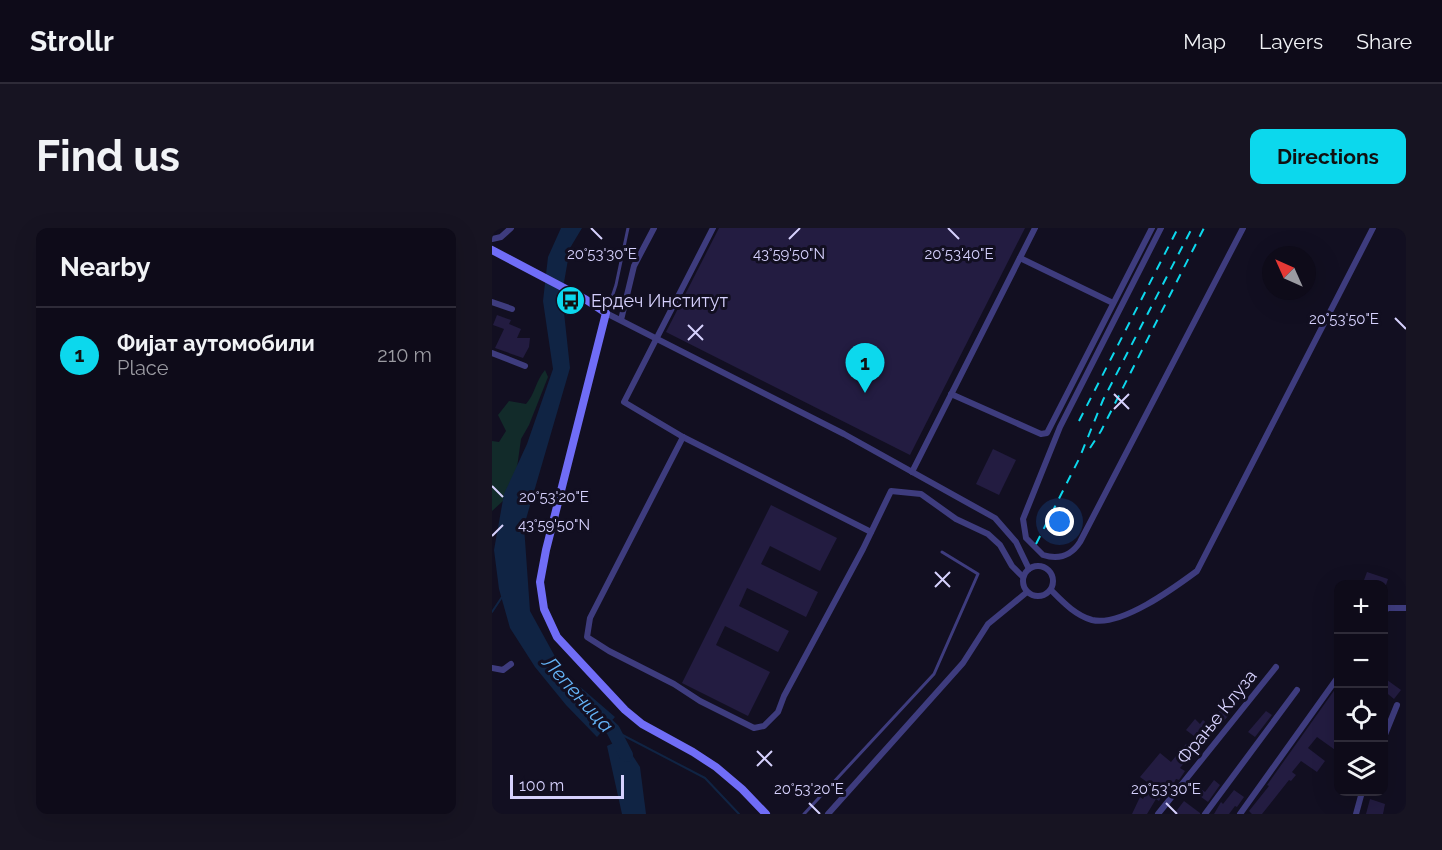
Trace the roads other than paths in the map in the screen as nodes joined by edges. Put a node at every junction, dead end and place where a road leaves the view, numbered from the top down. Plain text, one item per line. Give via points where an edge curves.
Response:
1 (628, 228) edge
2 (654, 228) edge
3 (713, 228) edge
4 (1035, 228) edge
5 (1152, 228) edge
6 (1161, 228) edge
7 (1243, 228) edge
8 (1373, 228) edge
9 (508, 231) edge
10 (492, 239) edge
11 (492, 250) edge
12 (1020, 258) junction
13 (492, 302) edge
14 (1113, 303) junction
15 (512, 309) dead end
16 (606, 313) junction
17 (621, 320) junction
18 (657, 339) junction
19 (492, 353) edge
20 (525, 366) dead end
21 (951, 394) junction
22 (682, 437) junction
23 (912, 472) junction
24 (871, 532) junction
25 (942, 552) dead end
26 (1029, 569) junction
27 (1023, 577) junction
28 (1051, 590) junction
29 (1027, 592) junction
30 (1406, 608) edge
31 (1388, 609) edge
32 (511, 664) dead end
33 (1276, 667) dead end
34 (492, 668) edge
35 (1334, 682) edge
36 (1297, 690) dead end
37 (1397, 705) dead end
38 (1388, 725) edge
39 (1361, 796) edge
40 (766, 814) edge
41 (804, 814) edge
42 (828, 814) edge
43 (1158, 814) edge
44 (1205, 814) edge
45 (1240, 814) edge
46 (1356, 814) edge

1 - 16 lane
2 - 17 street via 634,266
3 - 18 street
4 - 12 street
5 - 14 street
6 - 7 street via 1060,428 1023,519 1026,538 1043,555 1057,558 1070,554 1080,542
8 - 28 street via 1197,571 1116,619 1094,620 1076,613
9 - 10 street
11 - 16 street
12 - 14 street
12 - 21 street
13 - 15 street
14 - 21 street via 1047,433 1041,434
16 - 17 street
16 - 40 street via 546,550 540,582 543,609 557,637 625,710 716,767
17 - 18 street
18 - 22 street via 624,402
18 - 23 street
19 - 20 street
21 - 23 street
22 - 24 street
22 - 24 street via 590,618 587,637 700,701 754,728 764,726 778,712
23 - 26 street via 994,518 1016,542
24 - 27 street via 891,491 921,494 956,519 988,534
25 - 41 lane via 978,574 934,674
26 - 27 street
26 - 28 street via 1038,566 1051,572
27 - 29 street
28 - 29 street via 1042,596
29 - 42 street via 988,624 963,663
30 - 31 street
32 - 34 street via 503,670
33 - 43 street, Фрање Клуза
35 - 45 street
36 - 44 street
37 - 38 street
39 - 46 street

